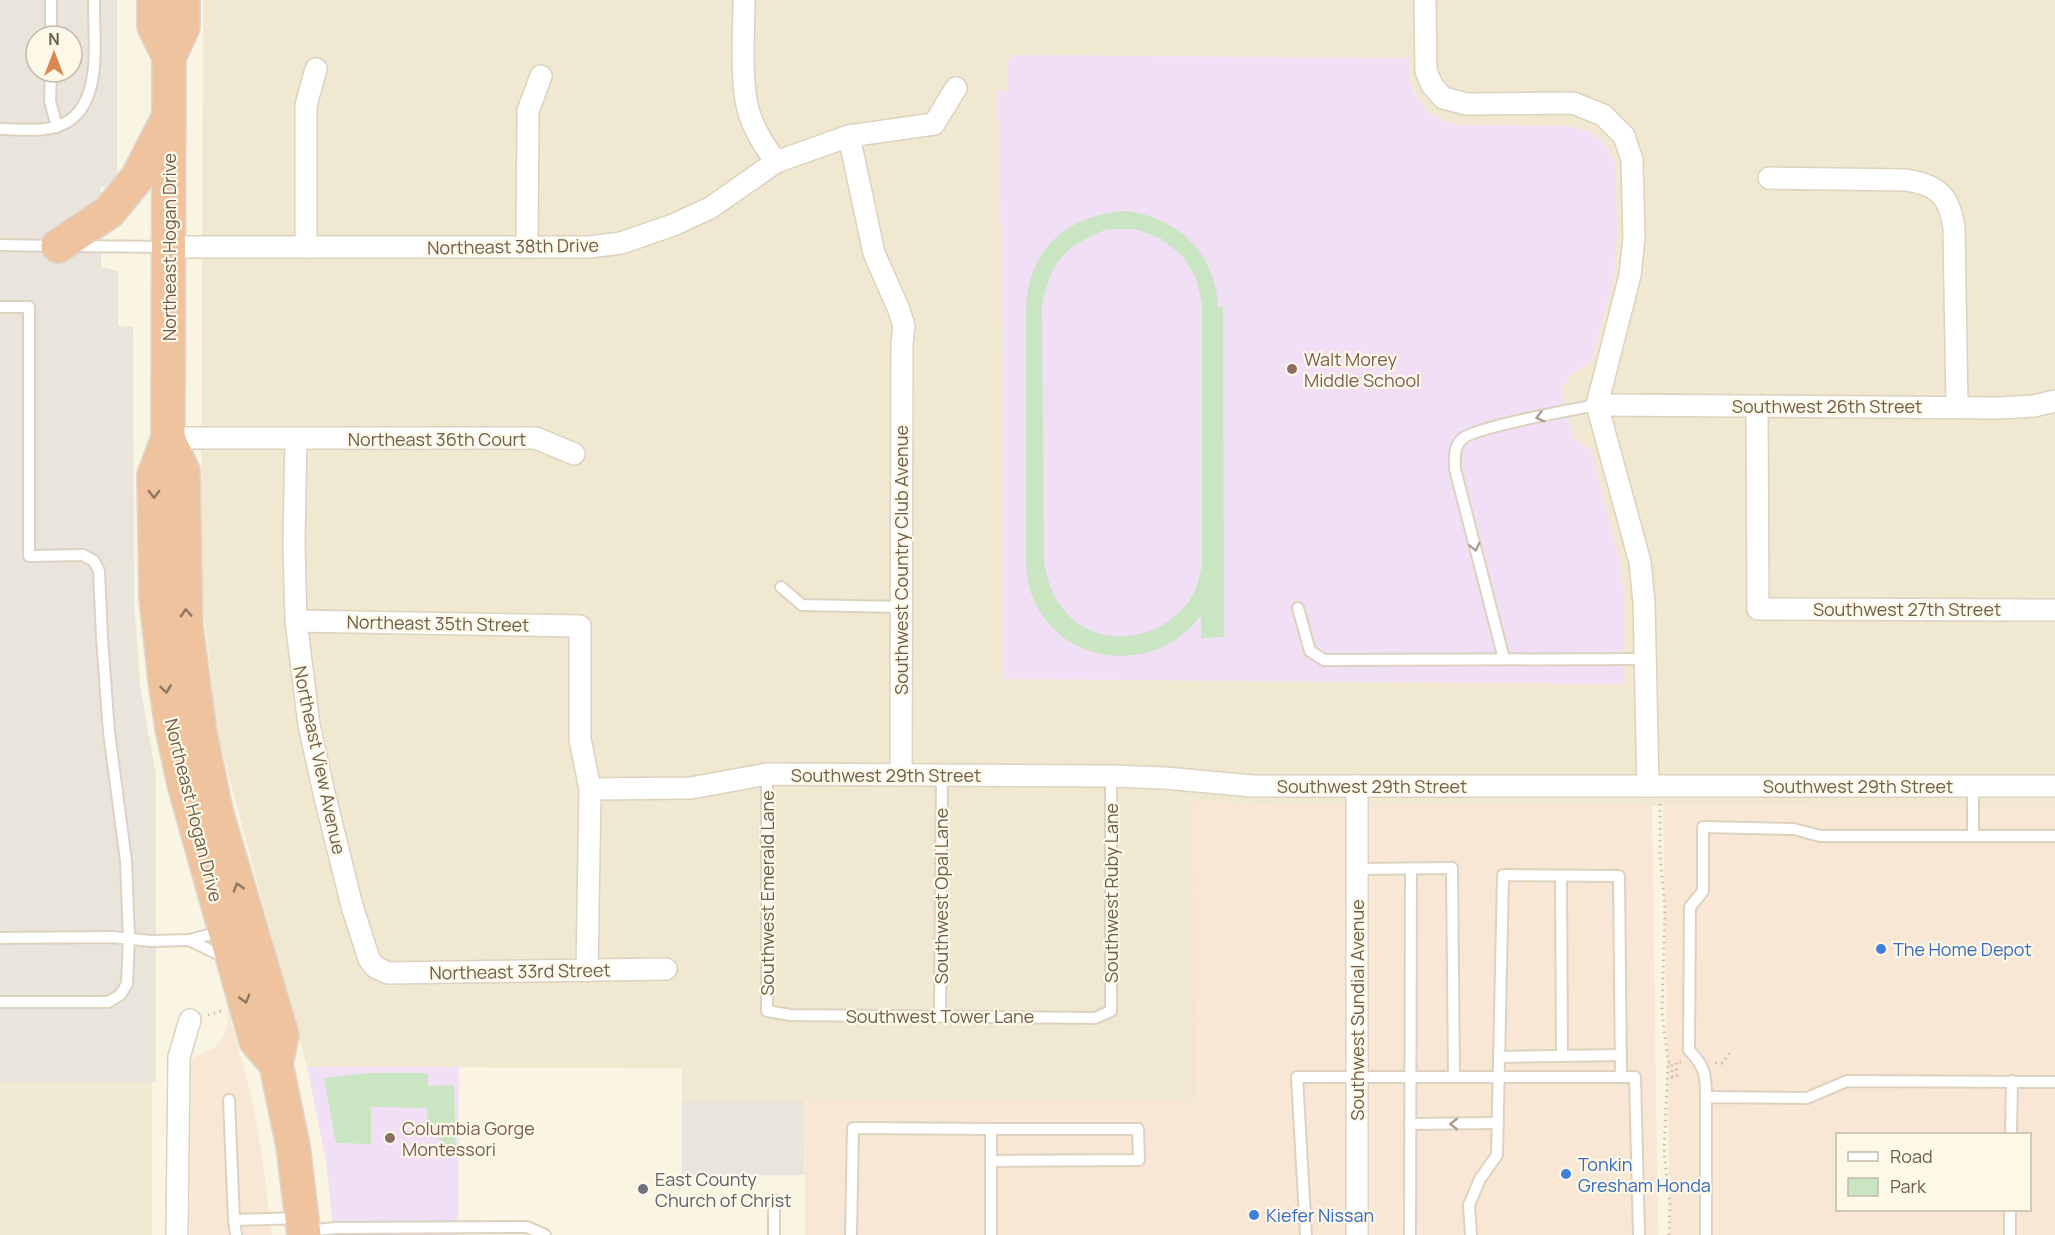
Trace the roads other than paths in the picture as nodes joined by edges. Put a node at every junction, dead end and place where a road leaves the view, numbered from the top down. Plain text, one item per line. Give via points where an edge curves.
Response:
1 (51, 0) edge
2 (94, 0) edge
3 (154, 0) edge
4 (183, 0) edge
5 (744, 0) edge
6 (1425, 0) edge
7 (51, 24) edge
8 (169, 57) junction
9 (316, 69) dead end
10 (541, 76) dead end
11 (51, 84) edge
12 (956, 88) dead end
13 (169, 115) junction
14 (57, 127) junction
15 (0, 129) edge
16 (849, 136) junction
17 (776, 162) junction
18 (1769, 178) dead end
19 (0, 245) edge
20 (58, 246) junction
21 (169, 247) junction
22 (306, 247) junction
23 (527, 247) junction
24 (0, 307) edge
25 (2055, 401) edge
26 (1598, 405) junction
27 (1757, 406) junction
28 (1957, 406) junction
29 (168, 438) junction
30 (296, 439) junction
31 (574, 454) dead end
32 (781, 587) dead end
33 (901, 607) junction
34 (1298, 608) dead end
35 (2055, 610) edge
36 (296, 621) junction
37 (1503, 659) junction
38 (1646, 659) junction
39 (767, 774) junction
40 (901, 775) junction
41 (942, 775) junction
42 (1111, 776) junction
43 (1357, 786) junction
44 (1973, 786) junction
45 (2055, 786) edge
46 (590, 789) junction
47 (1654, 794) junction
48 (1973, 836) junction
49 (2055, 836) edge
50 (1411, 868) junction
51 (1357, 869) junction
52 (1561, 876) junction
53 (0, 938) edge
54 (129, 939) junction
55 (189, 940) junction
56 (240, 945) junction
57 (375, 968) joint
58 (666, 969) dead end
59 (587, 971) junction
60 (0, 1002) edge
61 (767, 1011) joint
62 (1111, 1011) joint
63 (940, 1016) junction
64 (190, 1020) road end
65 (1621, 1055) junction
66 (1562, 1056) junction
67 (1499, 1057) junction
68 (276, 1064) junction
69 (1357, 1077) junction
70 (1410, 1077) junction
71 (1454, 1077) junction
72 (1499, 1077) junction
73 (1622, 1077) junction
74 (2012, 1082) junction
75 (2055, 1082) edge
76 (1706, 1097) junction
77 (229, 1100) dead end
78 (1410, 1124) junction
79 (1498, 1124) junction
80 (991, 1129) junction
81 (2011, 1133) edge
82 (991, 1161) junction
83 (774, 1200) dead end
84 (2010, 1211) edge
85 (234, 1220) junction
86 (303, 1228) edge
87 (177, 1235) edge
88 (236, 1235) edge
89 (545, 1235) edge
90 (774, 1235) edge
91 (851, 1235) edge
92 (991, 1235) edge
93 (1305, 1235) edge
94 (1357, 1235) edge
95 (1410, 1235) edge
96 (1471, 1235) edge
97 (1639, 1235) edge
98 (1706, 1235) edge
99 (2010, 1235) edge

1 - 7 lane
2 - 14 lane via 90,94 77,114
3 - 8 highway, Northeast Hogan Drive via 154,26
4 - 8 highway, Northeast Hogan Drive via 183,27
5 - 17 street via 748,111
6 - 26 street via 1426,71 1443,98 1467,104 1574,103 1603,115 1624,136 1632,160 1634,238 1630,274
8 - 13 highway, Northeast Hogan Drive
9 - 22 street via 306,105
10 - 23 street via 528,111
11 - 14 lane via 50,101
12 - 16 street, Northeast 38th Drive via 933,124
13 - 20 highway via 137,178 109,212
13 - 21 highway, Northeast Hogan Drive
14 - 15 lane
16 - 17 street, Northeast 38th Drive
16 - 33 street, Southwest Country Club Avenue via 874,253 904,326
17 - 23 street, Northeast 38th Drive via 710,208 621,243
18 - 28 street via 1906,180 1925,183 1941,194 1951,210 1954,228
19 - 20 lane
20 - 21 lane
21 - 22 street, Northeast 38th Drive
21 - 29 highway, Northeast Hogan Drive
22 - 23 street, Northeast 38th Drive
24 - 54 lane via 29,307 29,556 83,555 94,561 99,571 109,732 126,861
25 - 28 street, Southwest 26th Street via 2000,408
26 - 27 street, Southwest 26th Street
26 -> 37 lane via 1487,429 1463,437 1455,450 1455,469
26 - 38 street via 1640,562
27 - 28 street, Southwest 26th Street
27 - 35 street, Southwest 27th Street via 1758,609
29 - 30 street, Northeast 36th Court
56 -> 29 highway, Northeast Hogan Drive via 200,733 186,626 183,471
29 -> 56 highway, Northeast Hogan Drive via 154,475 156,598 162,658 184,784
30 - 31 street, Northeast 36th Court via 536,438
30 - 36 street, Northeast View Avenue
32 - 33 lane via 802,605
33 - 40 street, Southwest Country Club Avenue
34 - 37 lane via 1310,651 1324,660
36 - 46 street, Northeast 35th Street via 580,626 580,738
36 - 57 street, Northeast View Avenue via 309,725 324,794 352,906
37 - 38 lane
38 - 47 street
39 - 40 street, Southwest 29th Street
39 - 46 street, Southwest 29th Street via 691,788
39 - 61 lane, Southwest Emerald Lane
40 - 41 street, Southwest 29th Street
41 - 42 street, Southwest 29th Street
41 - 63 lane, Southwest Opal Lane
42 - 43 street, Southwest 29th Street via 1252,786
42 - 62 lane, Southwest Ruby Lane
43 - 47 street, Southwest 29th Street
43 - 51 street, Southwest Sundial Avenue
44 - 45 street, Southwest 29th Street
44 - 47 street, Southwest 29th Street
44 - 48 lane
46 - 59 street
48 - 49 lane
48 - 76 lane via 1820,836 1794,829 1703,827 1703,891 1690,908 1689,1050 1706,1075
50 - 51 lane
50 - 70 lane
50 - 71 lane via 1452,868
51 - 69 street, Southwest Sundial Avenue
52 - 65 lane via 1619,876
52 - 66 lane
52 - 67 lane via 1503,875
53 - 54 lane
54 - 55 lane
54 - 60 lane via 127,984 120,995 108,1002
55 - 56 lane
55 - 56 lane
56 -> 68 highway, Northeast Hogan Drive via 246,1004 256,1041
56 - 68 highway, Northeast Hogan Drive via 282,1035
57 - 59 street, Northeast 33rd Street via 388,973
58 - 59 street, Northeast 33rd Street
61 - 63 lane, Southwest Tower Lane via 790,1015
62 - 63 lane, Southwest Tower Lane via 1095,1018
64 - 87 street via 178,1057
65 - 66 lane
65 - 73 lane
66 - 67 lane
67 - 72 lane
68 - 86 highway, Northeast Hogan Drive via 293,1146
69 - 70 lane
69 - 93 lane via 1296,1077
69 - 94 street, Southwest Sundial Avenue
70 - 71 lane
70 - 78 lane
71 - 72 lane
72 - 73 lane
72 - 79 lane
73 - 97 lane via 1635,1077
74 - 75 lane
74 - 76 lane via 1847,1081 1807,1098
74 - 81 lane
76 - 98 lane
77 - 85 lane
79 -> 78 lane
78 - 95 lane
79 - 96 lane via 1497,1155 1480,1179 1469,1205
80 - 82 lane
80 - 82 lane via 1138,1129 1139,1160
80 - 91 lane via 853,1128
82 - 92 lane
83 - 90 lane
84 - 99 lane
85 - 86 lane
85 - 88 lane
86 - 89 lane via 527,1227

